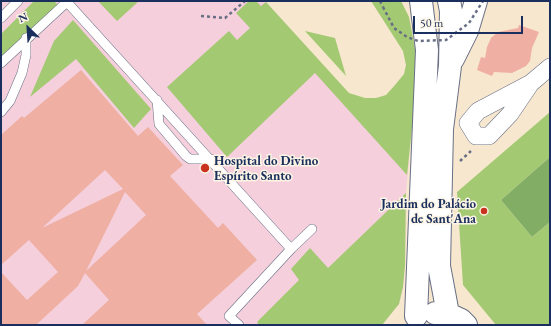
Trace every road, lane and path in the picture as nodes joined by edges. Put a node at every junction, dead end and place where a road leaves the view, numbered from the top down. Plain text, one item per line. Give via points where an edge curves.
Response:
1 (18, 1) edge
2 (67, 1) edge
3 (245, 1) edge
4 (380, 1) edge
5 (421, 1) edge
6 (449, 1) edge
7 (476, 1) edge
8 (483, 1) edge
9 (201, 16) dead end
10 (1, 18) edge
11 (26, 38) junction
12 (1, 63) edge
13 (450, 66) junction
14 (550, 67) edge
15 (531, 83) junction
16 (157, 100) junction
17 (1, 112) edge
18 (488, 136) junction
19 (211, 159) junction
20 (441, 176) junction
21 (312, 229) dead end
22 (291, 250) junction
23 (457, 320) edge
24 (410, 321) edge
25 (239, 325) edge

1 - 10 lane
2 - 11 lane
2 - 16 lane
3 - 9 path via 225,18
4 - 8 path, bridge via 394,28 418,41 446,40 469,23
5 - 24 main road via 427,50
6 - 13 main road
7 - 13 main road
11 - 12 lane
11 - 17 lane via 22,73 10,101
13 - 20 main road via 442,130
14 - 15 street
15 - 18 street via 510,114
15 - 18 street via 478,111 468,123 476,136
16 - 19 lane
16 - 19 lane via 158,124 186,156 190,159
18 - 20 path
19 - 22 lane
20 - 23 main road via 439,266
21 - 22 lane
22 - 25 lane via 229,316
23 - 24 main road via 426,313

